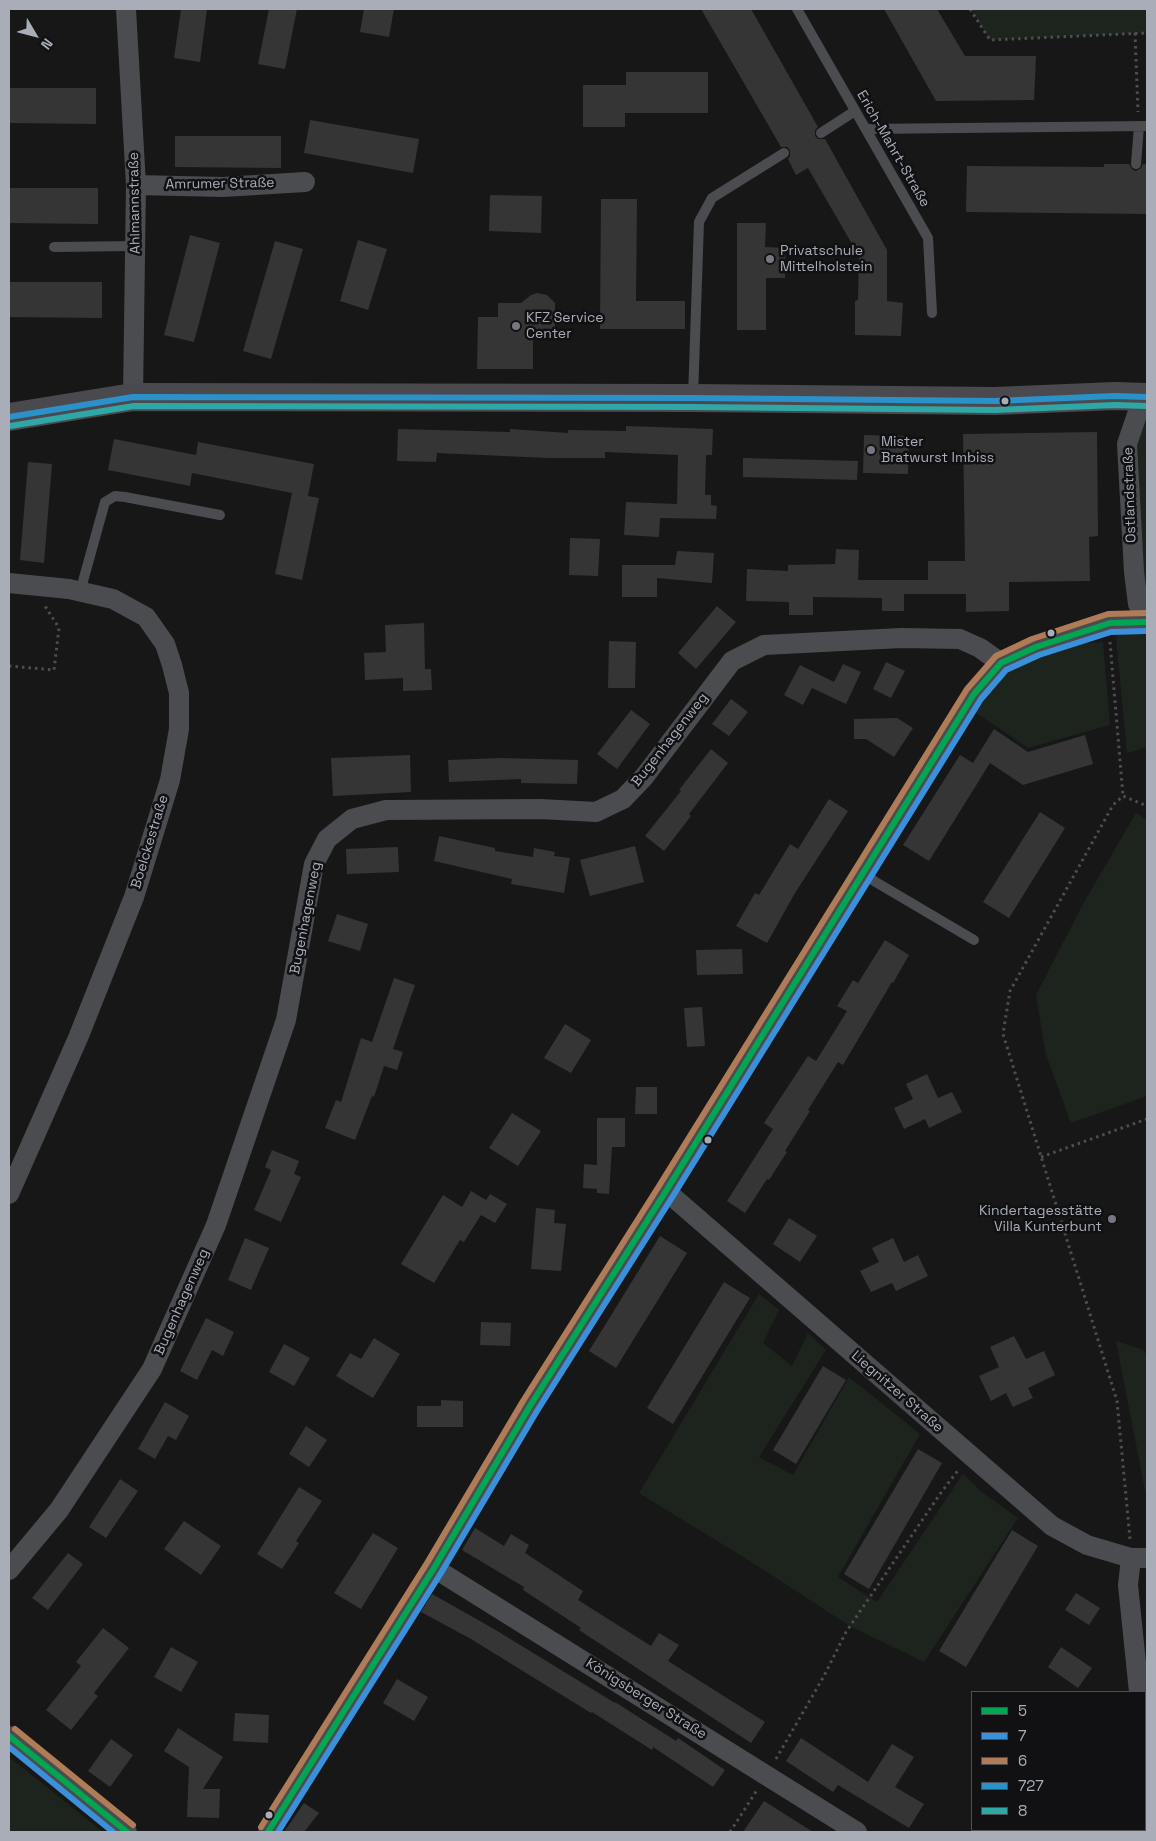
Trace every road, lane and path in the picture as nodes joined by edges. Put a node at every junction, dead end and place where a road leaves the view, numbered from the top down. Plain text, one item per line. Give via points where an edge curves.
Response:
1 (126, 9) edge
2 (797, 9) edge
3 (970, 9) edge
4 (1135, 33) junction
5 (1147, 33) edge
6 (855, 111) junction
7 (1143, 126) edge
8 (866, 129) junction
9 (821, 133) dead end
10 (784, 153) dead end
11 (1136, 164) dead end
12 (304, 182) dead end
13 (136, 185) junction
14 (136, 246) junction
15 (54, 247) dead end
16 (932, 313) dead end
17 (133, 397) junction
18 (693, 398) junction
19 (1146, 405) edge
20 (9, 416) edge
21 (220, 515) dead end
22 (9, 582) edge
23 (39, 585) junction
24 (80, 592) junction
25 (1147, 615) edge
26 (1147, 622) edge
27 (1110, 639) dead end
28 (1001, 663) junction
29 (9, 666) edge
30 (1123, 796) junction
31 (1147, 806) edge
32 (864, 872) junction
33 (974, 940) dead end
34 (1147, 1119) edge
35 (1041, 1157) junction
36 (666, 1191) junction
37 (9, 1194) edge
38 (970, 1454) junction
39 (1139, 1558) edge
40 (434, 1568) junction
41 (9, 1570) edge
42 (1142, 1670) edge
43 (1139, 1691) edge
44 (9, 1736) edge
45 (767, 1775) junction
46 (127, 1832) edge
47 (268, 1832) edge
48 (730, 1832) edge
49 (857, 1832) edge

1 - 13 street, Ahlmannstraße
2 - 6 lane, Erich-Mahrt-Straße
3 - 4 path via 990,40
4 - 5 path
4 - 7 path
6 - 8 lane, Erich-Mahrt-Straße
6 - 9 lane
7 - 8 lane
7 - 11 lane
8 - 16 lane, Erich-Mahrt-Straße via 928,238
10 - 18 lane via 712,198 699,222
12 - 13 street, Amrumer Straße via 223,187
13 - 14 street, Ahlmannstraße
14 - 15 lane
14 - 17 street, Ahlmannstraße
17 - 18 main road
17 - 20 main road
18 - 19 main road via 995,401 1115,396
19 - 25 street, Ostlandstraße via 1127,444 1135,580 1138,604
21 - 24 lane via 115,496 105,502
22 - 23 street, Boelckestraße
23 - 24 street, Boelckestraße
23 - 29 path via 41,600 59,628 54,670
24 - 37 street, Boelckestraße via 113,599 146,617 165,644 172,665 179,693 179,729 170,780 134,897 78,1038
26 - 28 street via 1110,623 1036,647
27 - 30 path
28 - 32 street via 974,694
28 - 41 street, Bugenhagenweg via 980,648 960,640 901,638 764,645 732,660 644,777 623,799 596,812 386,810 352,819 327,839 314,864 286,1020 216,1225 152,1369 59,1510
30 - 31 path
30 - 35 path via 1113,805 1010,991 1003,1034
32 - 33 lane
32 - 36 street
34 - 35 path
35 - 39 path via 1117,1401
36 - 38 street, Liegnitzer Straße
36 - 40 street via 530,1406
38 - 39 street, Liegnitzer Straße via 1052,1526 1087,1545
38 - 45 path via 846,1632
39 - 42 street via 1128,1585
40 - 45 street, Königsberger Straße
40 - 47 street
42 - 43 street
44 - 46 street
45 - 48 path
45 - 49 street, Königsberger Straße

